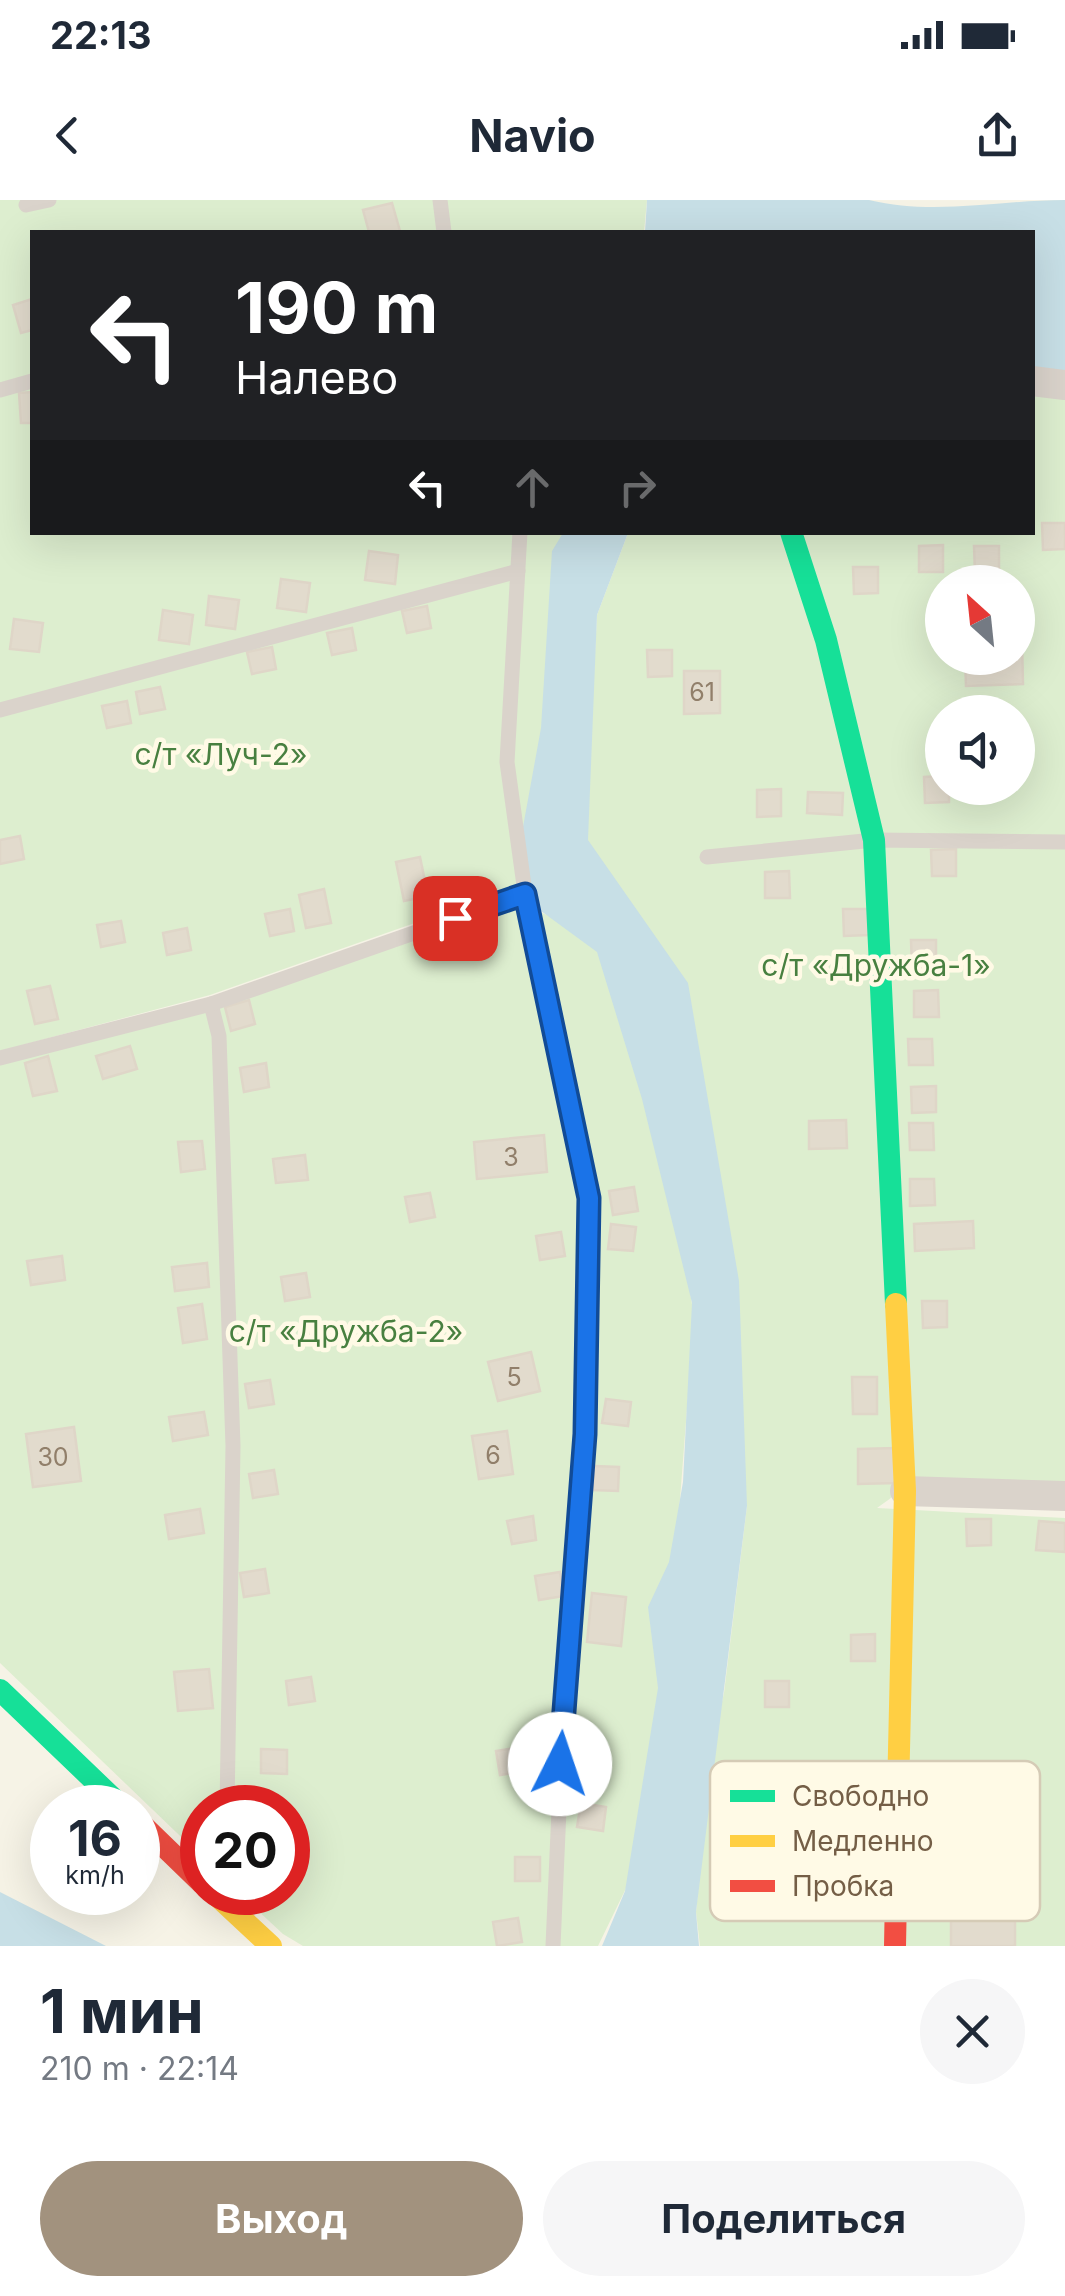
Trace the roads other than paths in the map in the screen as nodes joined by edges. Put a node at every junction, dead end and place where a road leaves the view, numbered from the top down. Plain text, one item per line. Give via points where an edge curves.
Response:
1 (49, 200) edge
2 (440, 200) edge
3 (26, 206) dead end
4 (444, 230) edge
5 (1035, 381) edge
6 (30, 382) edge
7 (1065, 384) edge
8 (0, 390) edge
9 (520, 535) edge
10 (791, 535) edge
11 (518, 571) junction
12 (0, 710) edge
13 (874, 840) junction
14 (1065, 842) edge
15 (707, 857) dead end
16 (525, 894) junction
17 (210, 1004) junction
18 (0, 1058) edge
19 (904, 1490) junction
20 (1065, 1496) edge
21 (0, 1690) edge
22 (899, 1761) edge
23 (99, 1785) edge
24 (227, 1785) edge
25 (160, 1842) edge
26 (180, 1862) edge
27 (237, 1915) edge
28 (895, 1921) edge
29 (271, 1946) edge
30 (553, 1946) edge
31 (895, 1946) edge

1 - 3 lane
2 - 4 lane
5 - 7 street
6 - 8 lane
9 - 11 lane
10 - 13 street via 826,640
11 - 12 lane
11 - 16 lane via 507,762
13 - 14 lane
13 - 15 lane
13 - 19 street
16 - 17 lane
16 - 30 lane via 589,1198 585,1434
17 - 18 lane
17 - 24 lane via 219,1036 233,1446
19 - 20 street
19 - 22 street
21 - 23 street
25 - 26 street
27 - 29 street
28 - 31 street

